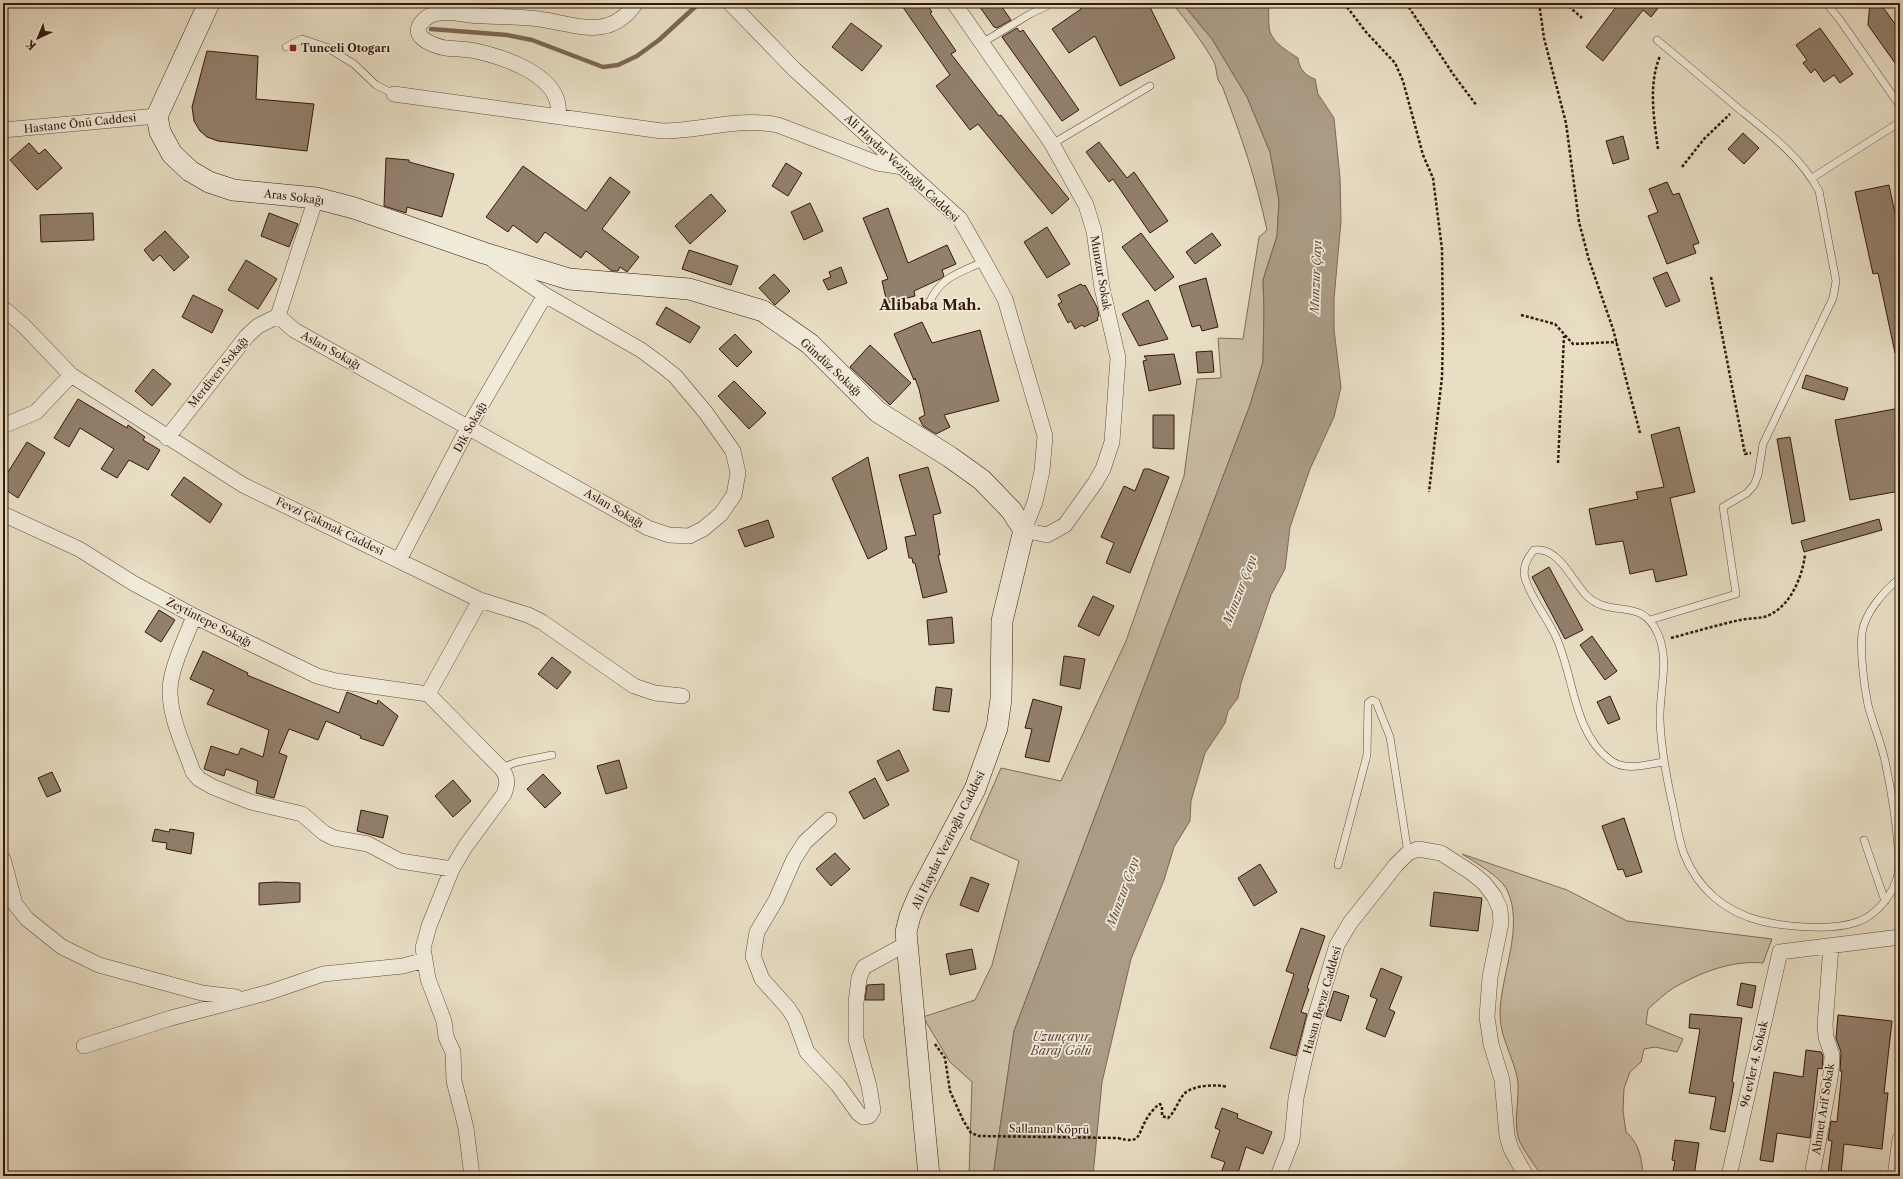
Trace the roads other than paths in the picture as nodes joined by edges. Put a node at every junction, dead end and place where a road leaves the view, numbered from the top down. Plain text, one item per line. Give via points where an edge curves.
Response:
1 (209, 3) edge
2 (636, 3) edge
3 (730, 3) edge
4 (954, 3) edge
5 (1053, 3) edge
6 (1826, 3) edge
7 (1657, 40) dead end
8 (982, 43) junction
9 (286, 47) dead end
10 (1150, 86) dead end
11 (394, 94) joint
12 (1900, 106) edge
13 (157, 116) junction
14 (558, 117) junction
15 (1900, 122) edge
16 (3, 130) edge
17 (1052, 144) junction
18 (902, 167) junction
19 (1812, 178) junction
20 (316, 198) junction
21 (484, 254) junction
22 (984, 261) junction
23 (545, 295) junction
24 (929, 303) dead end
25 (3, 308) edge
26 (278, 316) junction
27 (71, 375) junction
28 (3, 426) edge
29 (470, 426) junction
30 (167, 438) junction
31 (3, 514) edge
32 (1024, 530) junction
33 (399, 560) junction
34 (1900, 578) edge
35 (480, 600) junction
36 (194, 616) junction
37 (1650, 620) junction
38 (428, 694) junction
39 (682, 696) dead end
40 (552, 755) dead end
41 (1664, 762) junction
42 (501, 768) junction
43 (1894, 813) junction
44 (829, 820) dead end
45 (1900, 827) edge
46 (1864, 840) dead end
47 (1408, 853) junction
48 (3, 859) edge
49 (1338, 865) dead end
50 (452, 869) junction
51 (1885, 900) junction
52 (1900, 937) edge
53 (906, 944) junction
54 (1831, 946) junction
55 (425, 960) junction
56 (245, 998) junction
57 (84, 1046) dead end
58 (1900, 1139) edge
59 (472, 1176) edge
60 (929, 1176) edge
61 (1278, 1176) edge
62 (1526, 1176) edge
63 (1729, 1176) edge
64 (1812, 1176) edge
65 (1895, 1176) edge

1 - 13 main road
2 - 14 street via 618,21 593,28 576,28 530,18 445,13 429,16 421,23 419,34 432,45 503,58 541,79 552,89 558,104
3 - 18 street, Ali Haydar Veziroğlu Caddesi via 795,70
4 - 8 street, Munzur Sokak
5 - 8 lane
6 - 12 lane
7 - 19 lane via 1774,138
8 - 17 street, Munzur Sokak
9 - 11 lane via 302,39 326,47 354,64 376,85
10 - 17 lane
11 - 14 street
13 - 16 street, Hastane Önü Caddesi
13 - 20 main road, Aras Sokağı via 160,132 172,154 190,171 209,182 233,190
14 - 18 street via 662,131 748,121 763,122 778,125 877,163
15 - 19 lane
17 - 32 street, Munzur Sokak via 1086,205 1094,231 1102,288 1118,358 1112,442 1103,469 1065,525 1047,535
18 - 22 street, Ali Haydar Veziroğlu Caddesi via 960,219
19 - 37 lane via 1819,192 1836,281 1833,298 1763,444 1754,485 1747,493 1723,507 1736,594
20 - 21 main road, Aras Sokağı via 354,208
20 - 26 street
21 - 23 street, Aslan Sokağı
21 - 32 main road, Gündüz Sokağı via 569,279 689,289 763,311 810,344 878,412 982,480 1011,510
22 - 24 lane via 945,280
22 - 32 street, Ali Haydar Veziroğlu Caddesi via 1005,300 1045,436 1042,471 1035,502
23 - 29 street, Dik Sokağı
23 - 29 street, Aslan Sokağı via 642,350 675,376 733,451 738,473 734,496 721,514 703,530 689,536 669,535 648,528
25 - 27 street, Fevzi Çakmak Caddesi
26 - 29 street, Aslan Sokağı via 294,330
26 - 30 street, Merdiven Sokağı via 258,326 247,336
27 - 28 street via 36,412
27 - 30 street, Fevzi Çakmak Caddesi
29 - 33 street, Dik Sokağı
30 - 33 street, Fevzi Çakmak Caddesi via 243,485
31 - 36 street, Zeytintepe Sokağı via 79,549 133,583
32 - 53 main road, Ali Haydar Veziroğlu Caddesi via 1002,621 1001,699 997,728 975,789 910,916
33 - 35 street, Fevzi Çakmak Caddesi
34 - 43 lane via 1877,601 1862,633 1863,669 1868,704 1885,760
35 - 38 street
35 - 39 street, Fevzi Çakmak Caddesi via 542,622 634,686 655,693
36 - 38 street, Zeytintepe Sokağı via 317,676
36 - 50 street via 172,674 169,692 174,720 193,772 199,779 251,802 302,814 334,838 368,844 400,861
37 - 41 lane via 1664,654 1660,719
37 - 41 lane via 1641,612 1593,602 1559,560 1542,549 1534,550 1528,557 1524,576 1556,637 1584,727 1593,741 1612,762 1621,765 1632,767
38 - 42 street
40 - 42 lane
41 - 51 lane via 1684,853 1696,878 1712,897 1725,907 1748,917 1776,924 1831,926 1857,922 1876,910
42 - 50 street via 506,775 507,785 504,794
43 - 45 lane
43 - 51 lane via 1899,862 1897,879
44 - 53 street via 806,842 794,859 776,900 757,932 753,956 762,979 795,1019 807,1052 863,1117 869,1116 873,1110 856,1039 857,990 861,971 869,963
46 - 51 lane
47 - 49 lane via 1390,737 1376,702 1372,700 1368,703 1367,755
47 - 61 street, Hasan Beyaz Caddesi via 1350,923 1337,945 1305,1058 1296,1098 1292,1140
47 - 62 street via 1418,849 1429,850 1455,860 1484,882 1500,909 1501,923 1490,977 1488,1017 1491,1044 1502,1080 1510,1149
48 - 56 street via 15,904 27,919 62,947 99,965 202,993
50 - 55 street via 429,926 423,948
52 - 54 street
53 - 60 main road, Ali Haydar Veziroğlu Caddesi
54 - 63 street, 96 evler 4. Sokak via 1780,952
54 - 64 street, Ahmet Arif Sokak via 1825,1025 1832,1055 1831,1073
55 - 56 street via 403,966 323,974
55 - 59 street via 428,979 444,1021 446,1037 454,1052 454,1081 466,1128
56 - 57 street
58 - 65 street

